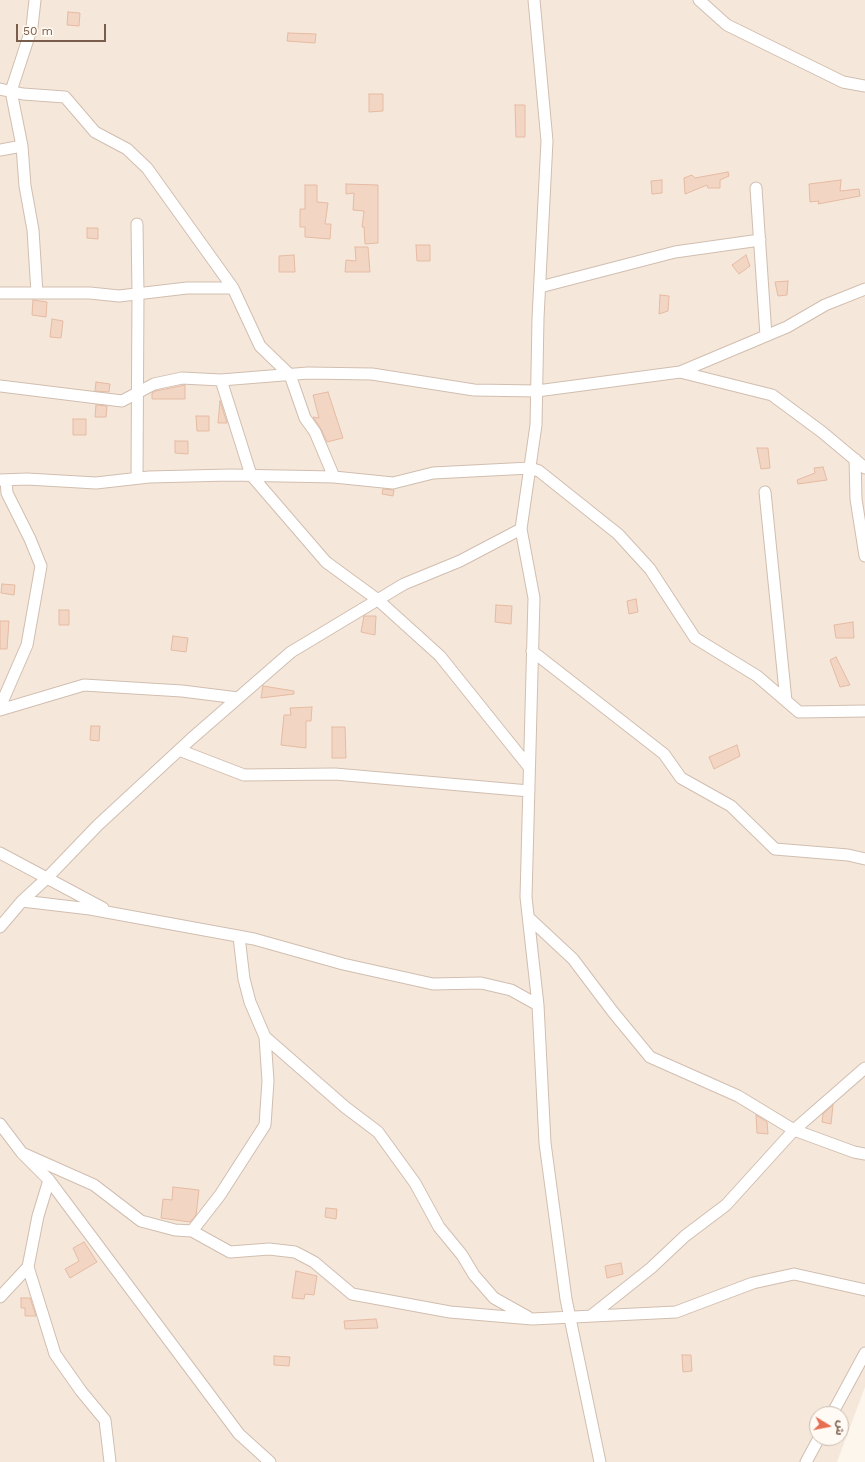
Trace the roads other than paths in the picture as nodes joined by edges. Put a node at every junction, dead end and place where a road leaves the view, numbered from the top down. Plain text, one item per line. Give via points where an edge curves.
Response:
1 (35, 0) edge
2 (534, 0) edge
3 (699, 0) edge
4 (865, 86) edge
5 (5, 90) edge
6 (22, 146) junction
7 (0, 150) edge
8 (756, 188) dead end
9 (136, 224) dead end
10 (760, 240) junction
11 (540, 287) junction
12 (233, 288) junction
13 (865, 289) edge
14 (0, 293) edge
15 (37, 293) junction
16 (138, 294) junction
17 (766, 336) junction
18 (680, 372) junction
19 (290, 375) junction
20 (221, 380) junction
21 (0, 386) edge
22 (537, 391) junction
23 (137, 393) junction
24 (854, 459) junction
25 (530, 468) junction
26 (865, 468) edge
27 (251, 475) junction
28 (334, 477) junction
29 (136, 478) junction
30 (3, 480) edge
31 (765, 492) dead end
32 (521, 529) junction
33 (865, 556) edge
34 (378, 600) junction
35 (532, 651) junction
36 (238, 698) junction
37 (786, 702) junction
38 (0, 708) edge
39 (865, 711) edge
40 (179, 750) junction
41 (529, 767) junction
42 (529, 791) junction
43 (0, 853) edge
44 (865, 859) edge
45 (48, 878) junction
46 (22, 901) junction
47 (114, 914) junction
48 (529, 918) junction
49 (0, 927) edge
50 (239, 937) junction
51 (538, 1005) junction
52 (265, 1037) junction
53 (865, 1068) edge
54 (0, 1124) edge
55 (794, 1130) junction
56 (22, 1153) junction
57 (865, 1154) edge
58 (49, 1180) junction
59 (192, 1231) junction
60 (28, 1267) junction
61 (865, 1290) edge
62 (0, 1297) edge
63 (592, 1315) junction
64 (569, 1316) junction
65 (532, 1319) junction
66 (865, 1353) edge
67 (836, 1406) edge
68 (815, 1446) edge
69 (110, 1462) edge
70 (270, 1462) edge
71 (600, 1462) edge
72 (806, 1462) edge

1 - 5 street via 32,26
2 - 11 street via 547,141
3 - 4 street via 728,25 843,82
5 - 6 street
5 - 12 street via 66,97 95,132 127,149 147,168
6 - 7 street
6 - 15 street via 25,186 33,230
8 - 10 street
9 - 16 street
10 - 11 street via 674,252
10 - 17 street
11 - 22 street
12 - 16 street via 188,288
12 - 19 street via 260,346
13 - 17 street via 825,305 788,327
14 - 15 street
15 - 16 street via 119,296
16 - 23 street
17 - 18 street
18 - 22 street
18 - 24 street via 772,395
19 - 20 street
19 - 22 street via 372,374 474,390
19 - 28 street via 305,418 315,432
20 - 23 street via 182,378 154,384
20 - 27 street
21 - 23 street via 122,401
22 - 25 street via 536,425
23 - 29 street
24 - 26 street
24 - 33 street via 856,499
25 - 28 street via 433,473 393,483
25 - 32 street
25 - 37 street via 539,471 618,534 650,568 695,638 757,676
27 - 28 street
27 - 29 street
27 - 34 street via 326,562
29 - 30 street via 96,483
30 - 38 street via 41,566 27,645
31 - 37 street
32 - 34 street via 460,561 404,584
32 - 35 street via 534,598
34 - 36 street via 291,652
34 - 41 street via 440,656
35 - 41 street
35 - 44 street via 664,754 681,778 731,806 775,849 848,855
36 - 38 street via 182,691 84,686
36 - 40 street
37 - 39 street via 798,712
40 - 42 street via 244,775 335,774
40 - 45 street via 98,825
41 - 42 street
42 - 48 street via 526,897
43 - 45 street
45 - 46 street
45 - 47 street
46 - 47 street
46 - 49 street
47 - 50 street
48 - 51 street
48 - 55 street via 574,959 650,1057 738,1096
50 - 51 street via 434,984 481,982 512,990
50 - 52 street via 244,979 250,1002
51 - 64 street via 545,1142
52 - 59 street via 268,1081 265,1125 220,1195
52 - 65 street via 345,1107 378,1132 415,1183 439,1227 462,1255 474,1275 494,1298
53 - 55 street
54 - 56 street
55 - 57 street
55 - 63 street via 726,1205 685,1236 651,1268
56 - 58 street
56 - 59 street via 94,1184 141,1221 175,1230
58 - 60 street via 38,1216
58 - 70 street via 239,1434
59 - 65 street via 230,1252 269,1249 295,1252 314,1262 352,1294 450,1312
60 - 62 street
60 - 69 street via 55,1354 105,1420
61 - 63 street via 794,1274 753,1283 676,1312
63 - 64 street
64 - 65 street
64 - 71 street
66 - 67 street
68 - 72 street

